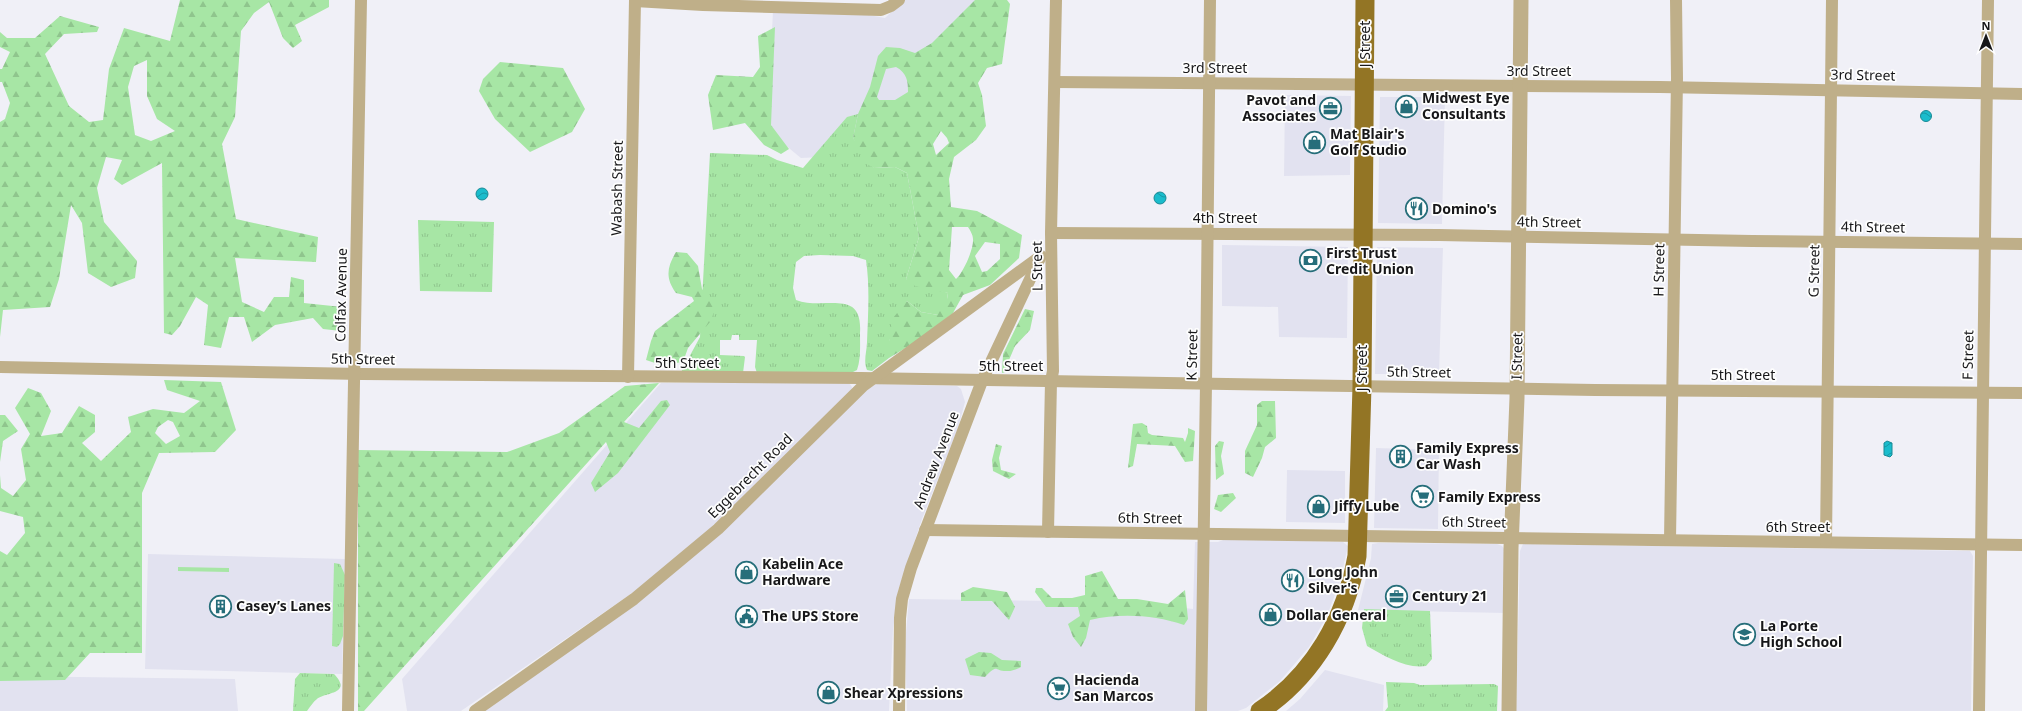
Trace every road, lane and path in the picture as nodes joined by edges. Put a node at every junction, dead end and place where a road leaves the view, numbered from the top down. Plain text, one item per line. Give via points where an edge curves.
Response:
1 (360, 0) edge
2 (635, 0) edge
3 (899, 0) edge
4 (1056, 0) edge
5 (1210, 0) edge
6 (1365, 0) edge
7 (1521, 0) edge
8 (1676, 0) edge
9 (1832, 0) edge
10 (1988, 0) edge
11 (1055, 82) junction
12 (1209, 82) junction
13 (1365, 85) junction
14 (1520, 86) junction
15 (1677, 88) junction
16 (1831, 90) junction
17 (1987, 92) junction
18 (2022, 94) edge
19 (1051, 233) junction
20 (1208, 233) junction
21 (1363, 235) junction
22 (1518, 236) junction
23 (1674, 239) junction
24 (1830, 241) junction
25 (1984, 243) junction
26 (2022, 244) edge
27 (1041, 256) junction
28 (0, 366) edge
29 (354, 374) junction
30 (628, 377) junction
31 (873, 378) junction
32 (982, 381) junction
33 (1050, 381) junction
34 (1206, 384) junction
35 (1362, 386) junction
36 (1517, 388) junction
37 (1672, 390) junction
38 (1828, 391) junction
39 (1983, 392) junction
40 (2022, 394) edge
41 (925, 530) junction
42 (1048, 532) junction
43 (1203, 534) junction
44 (1358, 536) junction
45 (1512, 537) junction
46 (1670, 540) junction
47 (1826, 542) junction
48 (1981, 544) junction
49 (2022, 545) edge
50 (1264, 708) edge
51 (348, 711) edge
52 (475, 711) edge
53 (899, 711) edge
54 (1201, 711) edge
55 (1509, 711) edge
56 (1979, 711) edge

1 - 29 street, Colfax Avenue
2 - 3 street via 703,5 881,10
2 - 30 street, Wabash Street
4 - 11 street, L Street
5 - 12 street, K Street
6 - 13 main road, J Street
7 - 14 street, I Street
8 - 15 street, H Street
9 - 16 street, G Street
10 - 17 street, F Street
11 - 12 street, 3rd Street
11 - 19 street, L Street
12 - 13 street, 3rd Street
12 - 20 street, K Street
13 - 14 street, 3rd Street
13 - 21 main road, J Street
14 - 15 street, 3rd Street
14 - 22 street, I Street
15 - 16 street, 3rd Street
15 - 23 street, H Street
16 - 17 street, 3rd Street
16 - 24 street, G Street
17 - 18 street, 3rd Street
17 - 25 street, F Street
19 - 20 street, 4th Street
19 - 27 street, Andrew Avenue
19 - 33 street, L Street via 1053,370
20 - 21 street, 4th Street
20 - 34 street, K Street
21 - 22 street, 4th Street
21 - 35 main road, J Street
22 - 23 street, 4th Street
22 - 36 street, I Street
23 - 24 street, 4th Street
23 - 37 street, H Street
24 - 25 street, 4th Street
24 - 38 street, G Street
25 - 26 street, 4th Street
25 - 39 street, F Street
27 - 31 street, Eggebrecht Road
27 - 32 street, Andrew Avenue
28 - 29 street, 5th Street
29 - 30 street, 5th Street
29 - 51 street, Colfax Avenue
30 - 31 street, 5th Street
31 - 32 street, 5th Street
31 - 52 street, Eggebrecht Road via 718,529 634,599
32 - 33 street, 5th Street
32 - 41 street, Andrew Avenue
33 - 34 street, 5th Street
33 - 42 street, L Street
34 - 35 street, 5th Street
34 - 43 street, K Street
35 - 36 street, 5th Street
35 - 44 main road, J Street
36 - 37 street, 5th Street
36 - 45 street, I Street
37 - 38 street, 5th Street
37 - 46 street, H Street
38 - 39 street, 5th Street
38 - 47 street, G Street
39 - 40 street, 5th Street
39 - 48 street, F Street
41 - 42 street, 6th Street
41 - 53 street, Andrew Avenue via 902,599 898,652
42 - 43 street, 6th Street
43 - 44 street, 6th Street
43 - 54 street, K Street
44 - 45 street, 6th Street
44 - 50 main road, J Street via 1352,582 1329,637 1295,683
45 - 46 street, 6th Street
45 - 55 street, I Street
46 - 47 street, 6th Street
47 - 48 street, 6th Street
48 - 49 street, 6th Street
48 - 56 street, F Street

